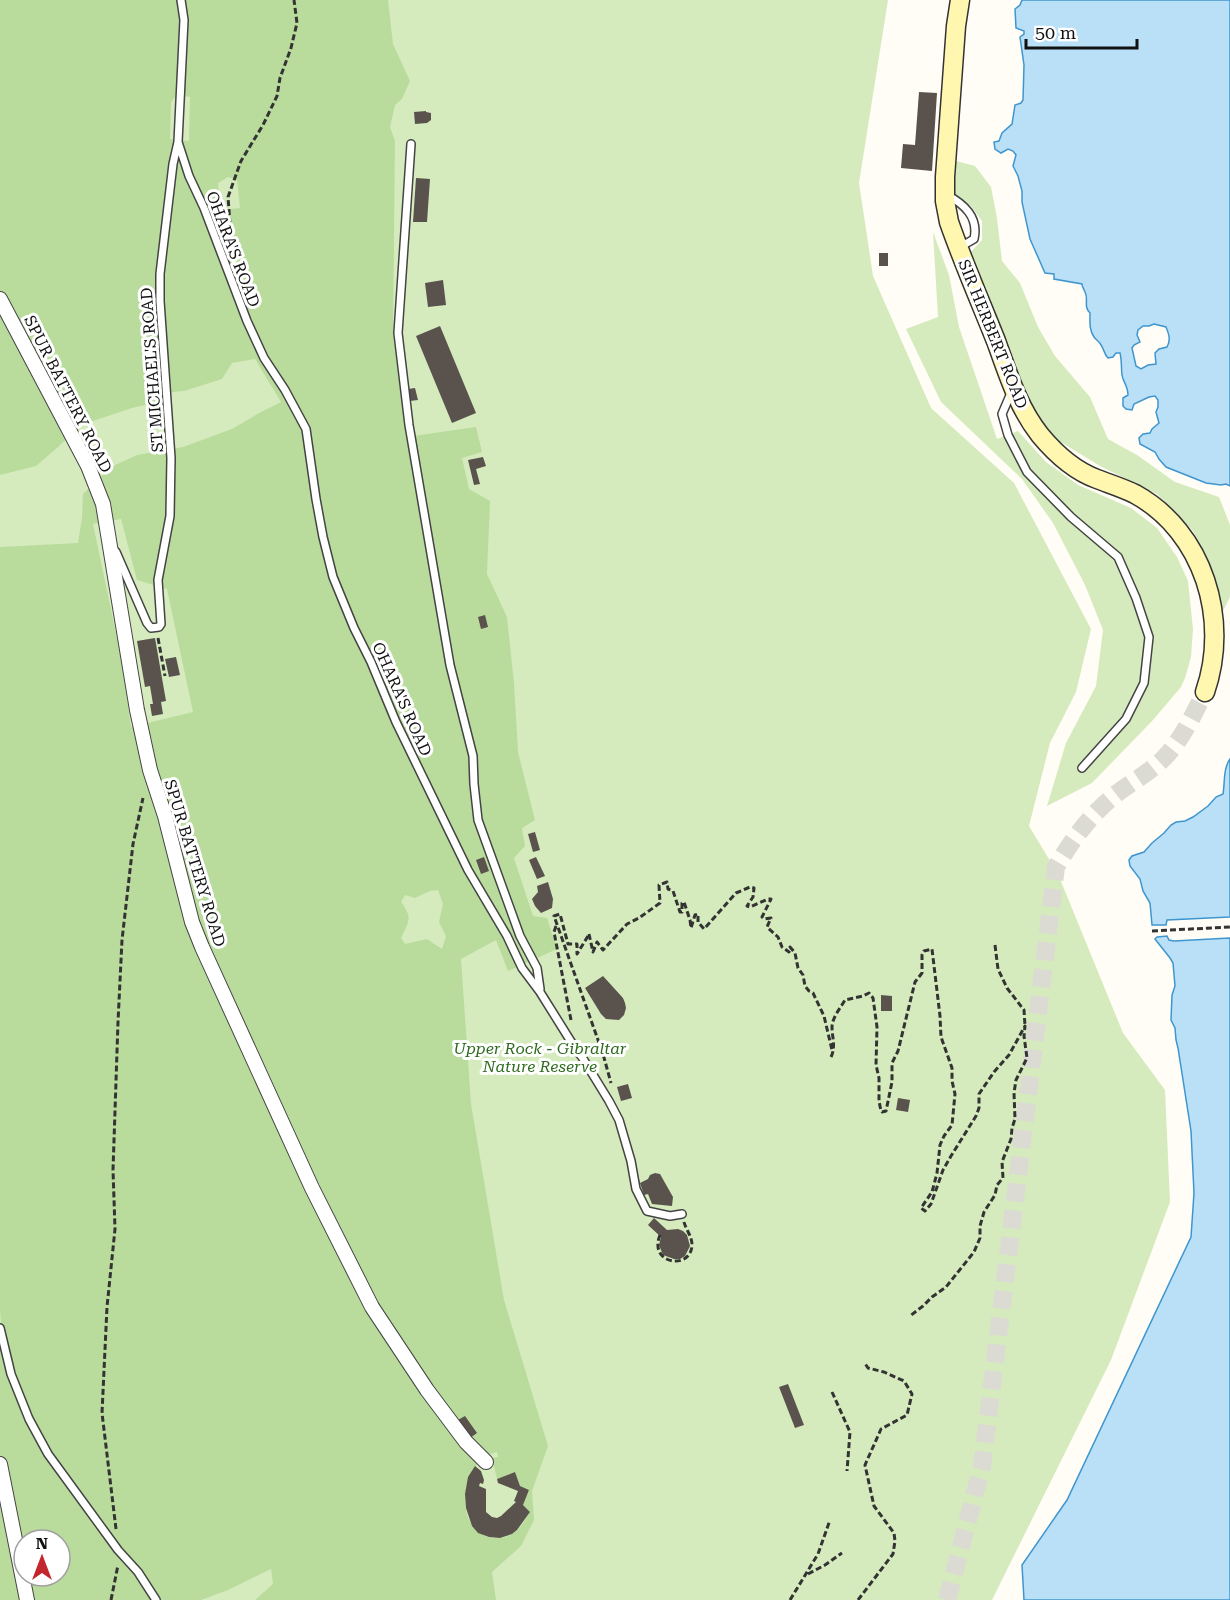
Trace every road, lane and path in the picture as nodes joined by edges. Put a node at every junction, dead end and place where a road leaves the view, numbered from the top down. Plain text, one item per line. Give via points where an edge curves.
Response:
1 (181, 0) edge
2 (294, 0) edge
3 (960, 0) edge
4 (178, 142) junction
5 (411, 144) dead end
6 (233, 261) dead end
7 (0, 299) edge
8 (1013, 388) junction
9 (109, 535) junction
10 (156, 628) junction
11 (165, 676) dead end
12 (1205, 692) tunnel mouth
13 (1082, 768) dead end
14 (150, 770) junction
15 (557, 925) junction
16 (1230, 927) edge
17 (1152, 931) dead end
18 (995, 945) dead end
19 (540, 992) junction
20 (1025, 1026) junction
21 (596, 1036) dead end
22 (573, 1046) junction
23 (682, 1214) joint
24 (660, 1235) dead end
25 (910, 1316) dead end
26 (0, 1328) edge
27 (864, 1362) dead end
28 (832, 1392) dead end
29 (486, 1462) dead end
30 (0, 1464) edge
31 (847, 1472) dead end
32 (830, 1520) dead end
33 (118, 1550) junction
34 (842, 1553) dead end
35 (806, 1575) junction
36 (27, 1600) edge
37 (111, 1600) edge
38 (156, 1600) edge
39 (790, 1600) edge
40 (858, 1600) edge

1 - 4 lane, ST MICHAEL'S ROAD via 184,20
2 - 6 path via 297,23 276,96 240,161 228,197
3 - 8 main road, SIR HERBERT ROAD via 944,194 946,214
4 - 10 lane, ST MICHAEL'S ROAD via 160,274 171,483 170,516 158,579 161,624
4 - 19 lane, OHARA'S ROAD via 247,321 306,429 333,577 354,628 468,870 522,968
5 - 19 lane via 398,333 409,424 450,665 473,756 478,820 520,936 537,968
7 - 9 street, SPUR BATTERY ROAD via 88,466 103,504
8 - 12 main road, SIR HERBERT ROAD via 1025,414 1049,446 1086,474 1123,488 1151,505 1193,551 1206,579 1213,616 1214,645
8 - 13 lane via 1002,414 1027,472 1118,557 1149,637 1144,683 1126,719
9 - 10 lane via 148,626
9 - 14 street, SPUR BATTERY ROAD
10 - 11 path
14 - 29 street, SPUR BATTERY ROAD via 192,922 312,1188 372,1307 427,1390
14 - 33 path via 133,844 118,1022 115,1229 102,1413
15 - 20 path via 554,916 560,914 568,944 577,944 577,954 589,934 593,952 597,942 603,950 627,924 660,903 659,885 667,882 680,912 684,902 691,928 698,914 704,929 736,893 754,888 747,906 771,899 762,917 771,918 767,927 785,950 789,952 790,947 795,953 805,986 813,993 824,1016 831,1057 832,1024 845,1000 869,993 873,998 882,1112 888,1106 892,1063 915,982 922,973 922,955 932,949 941,1037 952,1068 955,1094 952,1125 940,1146 932,1192 921,1208 925,1211 943,1170 975,1116 979,1094
15 - 21 path
15 - 22 path via 554,932
16 - 17 path
18 - 20 path via 998,969 1006,988 1024,1010
19 - 22 lane, OHARA'S ROAD
20 - 25 path via 1027,1058 1016,1080 1015,1119 1002,1162 1003,1178 984,1212 980,1238 974,1252 946,1287
22 - 23 lane, OHARA'S ROAD via 619,1120 636,1189 647,1211 670,1216
23 - 24 path via 692,1242 685,1258 678,1262 665,1259 657,1247
26 - 33 lane via 11,1374 29,1419 48,1454
27 - 40 path via 868,1368 904,1381 912,1394 907,1415 881,1429 865,1465 874,1506 894,1533 895,1541 892,1554
28 - 31 path via 850,1432
30 - 36 street
32 - 35 path
33 - 37 path
33 - 38 lane
34 - 35 path
35 - 39 path

